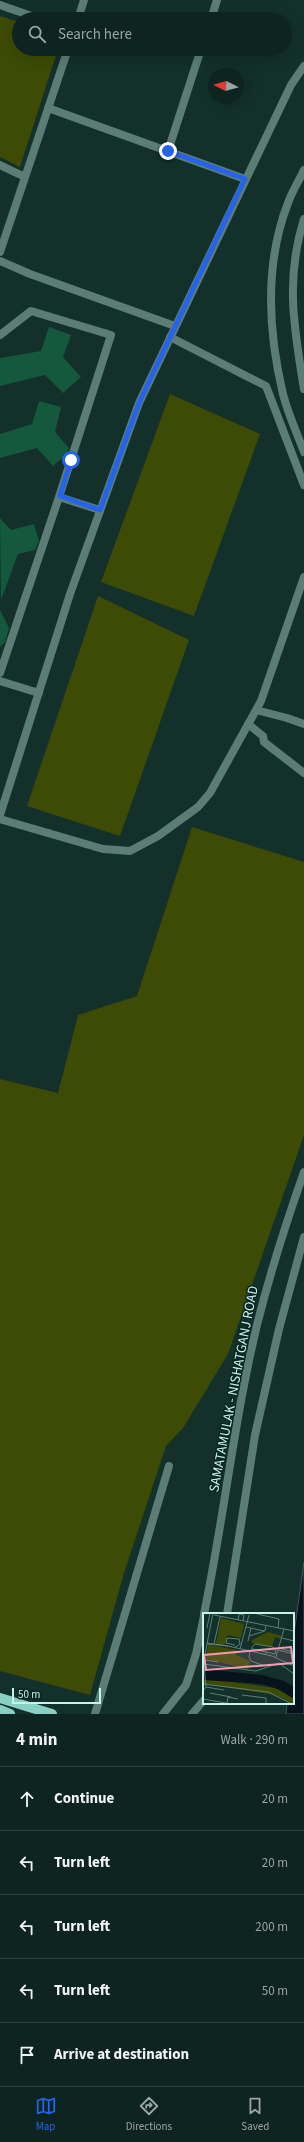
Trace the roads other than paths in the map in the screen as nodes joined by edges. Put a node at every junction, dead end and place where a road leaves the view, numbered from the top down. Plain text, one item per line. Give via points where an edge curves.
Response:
1 (84, 0) edge
2 (217, 0) edge
3 (0, 5) edge
4 (20, 12) edge
5 (80, 12) edge
6 (213, 12) edge
7 (66, 56) edge
8 (199, 56) edge
9 (304, 66) edge
10 (48, 108) junction
11 (168, 151) junction
12 (0, 165) edge
13 (304, 170) edge
14 (25, 177) junction
15 (245, 179) junction
16 (304, 219) edge
17 (0, 252) edge
18 (0, 261) edge
19 (175, 326) junction
20 (0, 335) edge
21 (170, 337) junction
22 (304, 389) edge
23 (304, 452) edge
24 (304, 485) edge
25 (60, 496) junction
26 (100, 510) junction
27 (304, 577) edge
28 (0, 672) edge
29 (0, 681) edge
30 (39, 693) junction
31 (256, 710) junction
32 (248, 724) junction
33 (304, 724) edge
34 (304, 773) edge
35 (0, 815) edge
36 (0, 819) edge
37 (304, 1172) edge
38 (304, 1237) edge
39 (170, 1466) dead end
40 (204, 1613) edge
41 (228, 1613) edge
42 (203, 1620) edge
43 (0, 1698) edge
44 (203, 1701) edge
45 (0, 1710) edge
46 (10, 1714) edge
47 (52, 1714) edge
48 (96, 1714) edge
49 (164, 1714) edge
50 (192, 1714) edge

1 - 5 street
2 - 6 street
3 - 4 street
7 - 10 street
8 - 11 street
9 - 15 street via 291,85
10 - 11 street
10 - 14 street
11 - 15 street
12 - 14 street
13 - 23 street via 288,202 275,245 270,287 272,330 284,395
14 - 17 street
15 - 19 street
16 - 22 street via 292,267 293,327
18 - 19 street
19 - 21 street
20 - 25 street via 31,311 111,335
21 - 24 street via 266,386
21 - 26 street via 139,403
25 - 26 street
25 - 28 street
26 - 30 street
27 - 31 street
29 - 30 street
30 - 35 street
31 - 32 street
31 - 33 street
32 - 34 street via 263,736 264,742
32 - 36 street via 210,793 198,807 158,836 130,851 103,849
37 - 40 street, SAMATAMULAK - NISHATGANJ ROAD via 275,1255 257,1327
38 - 41 street via 278,1329 255,1435
39 - 48 street
42 - 49 street, SAMATAMULAK - NISHATGANJ ROAD via 186,1685
43 - 47 main road
44 - 50 street
45 - 46 main road

